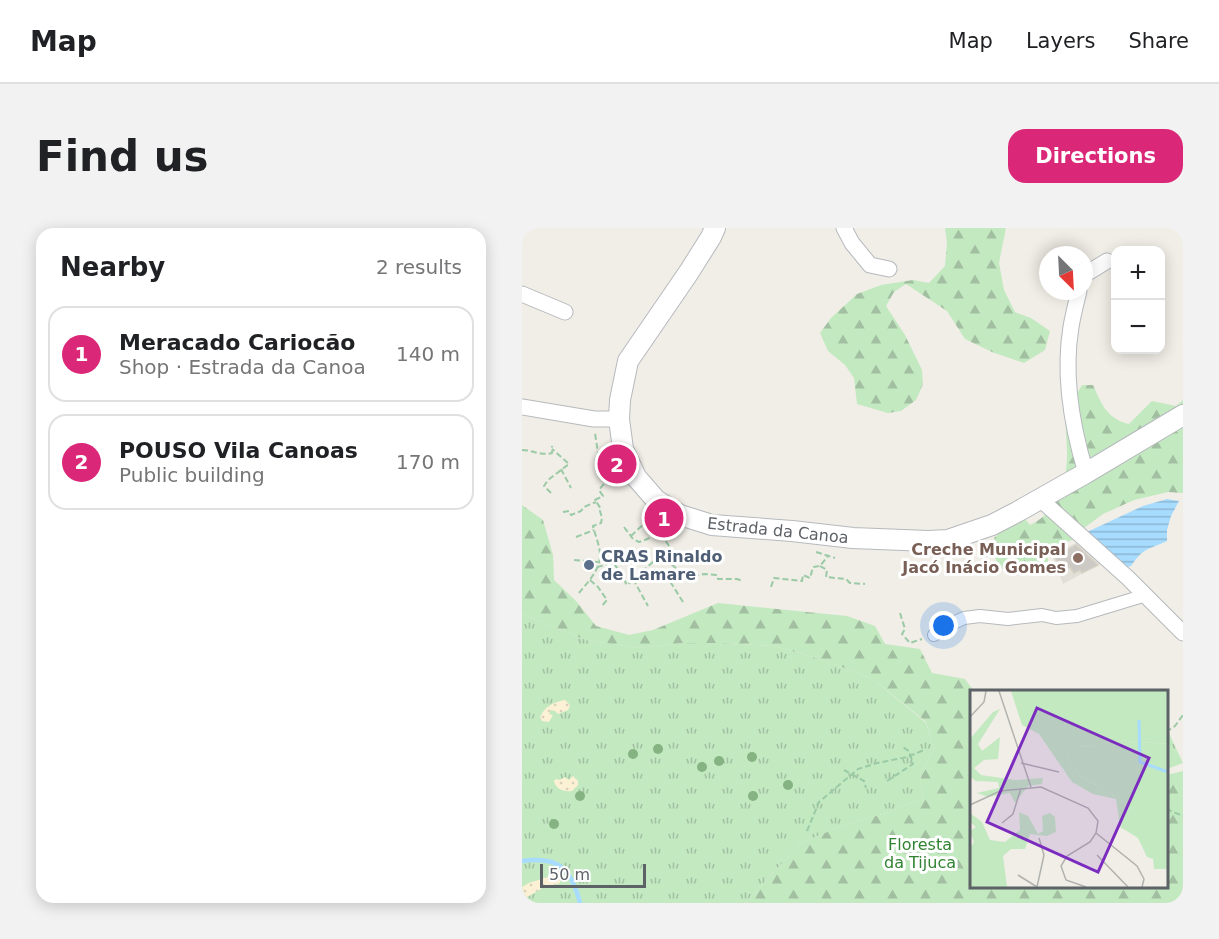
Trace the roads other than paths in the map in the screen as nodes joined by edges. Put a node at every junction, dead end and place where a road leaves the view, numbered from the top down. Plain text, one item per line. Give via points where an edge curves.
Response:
1 (715, 228) edge
2 (844, 228) edge
3 (1107, 261) dead end
4 (889, 269) dead end
5 (1093, 270) edge
6 (522, 294) edge
7 (1077, 300) edge
8 (565, 312) dead end
9 (522, 406) edge
10 (1183, 415) edge
11 (619, 419) junction
12 (1086, 473) junction
13 (1046, 505) junction
14 (1146, 595) junction
15 (1183, 633) edge
16 (934, 635) road end

1 - 11 street, Estrada da Canoa via 628,361
2 - 4 street via 870,265
3 - 5 street
6 - 8 street
7 - 12 street via 1071,326 1069,376 1072,417
9 - 11 street via 594,419
10 - 12 street, Estrada da Canoa
11 - 13 street, Estrada da Canoa via 623,449 654,508 712,525 853,538 948,540
12 - 13 street, Estrada da Canoa
13 - 14 street
14 - 15 street
14 - 16 street via 1077,616 964,618

